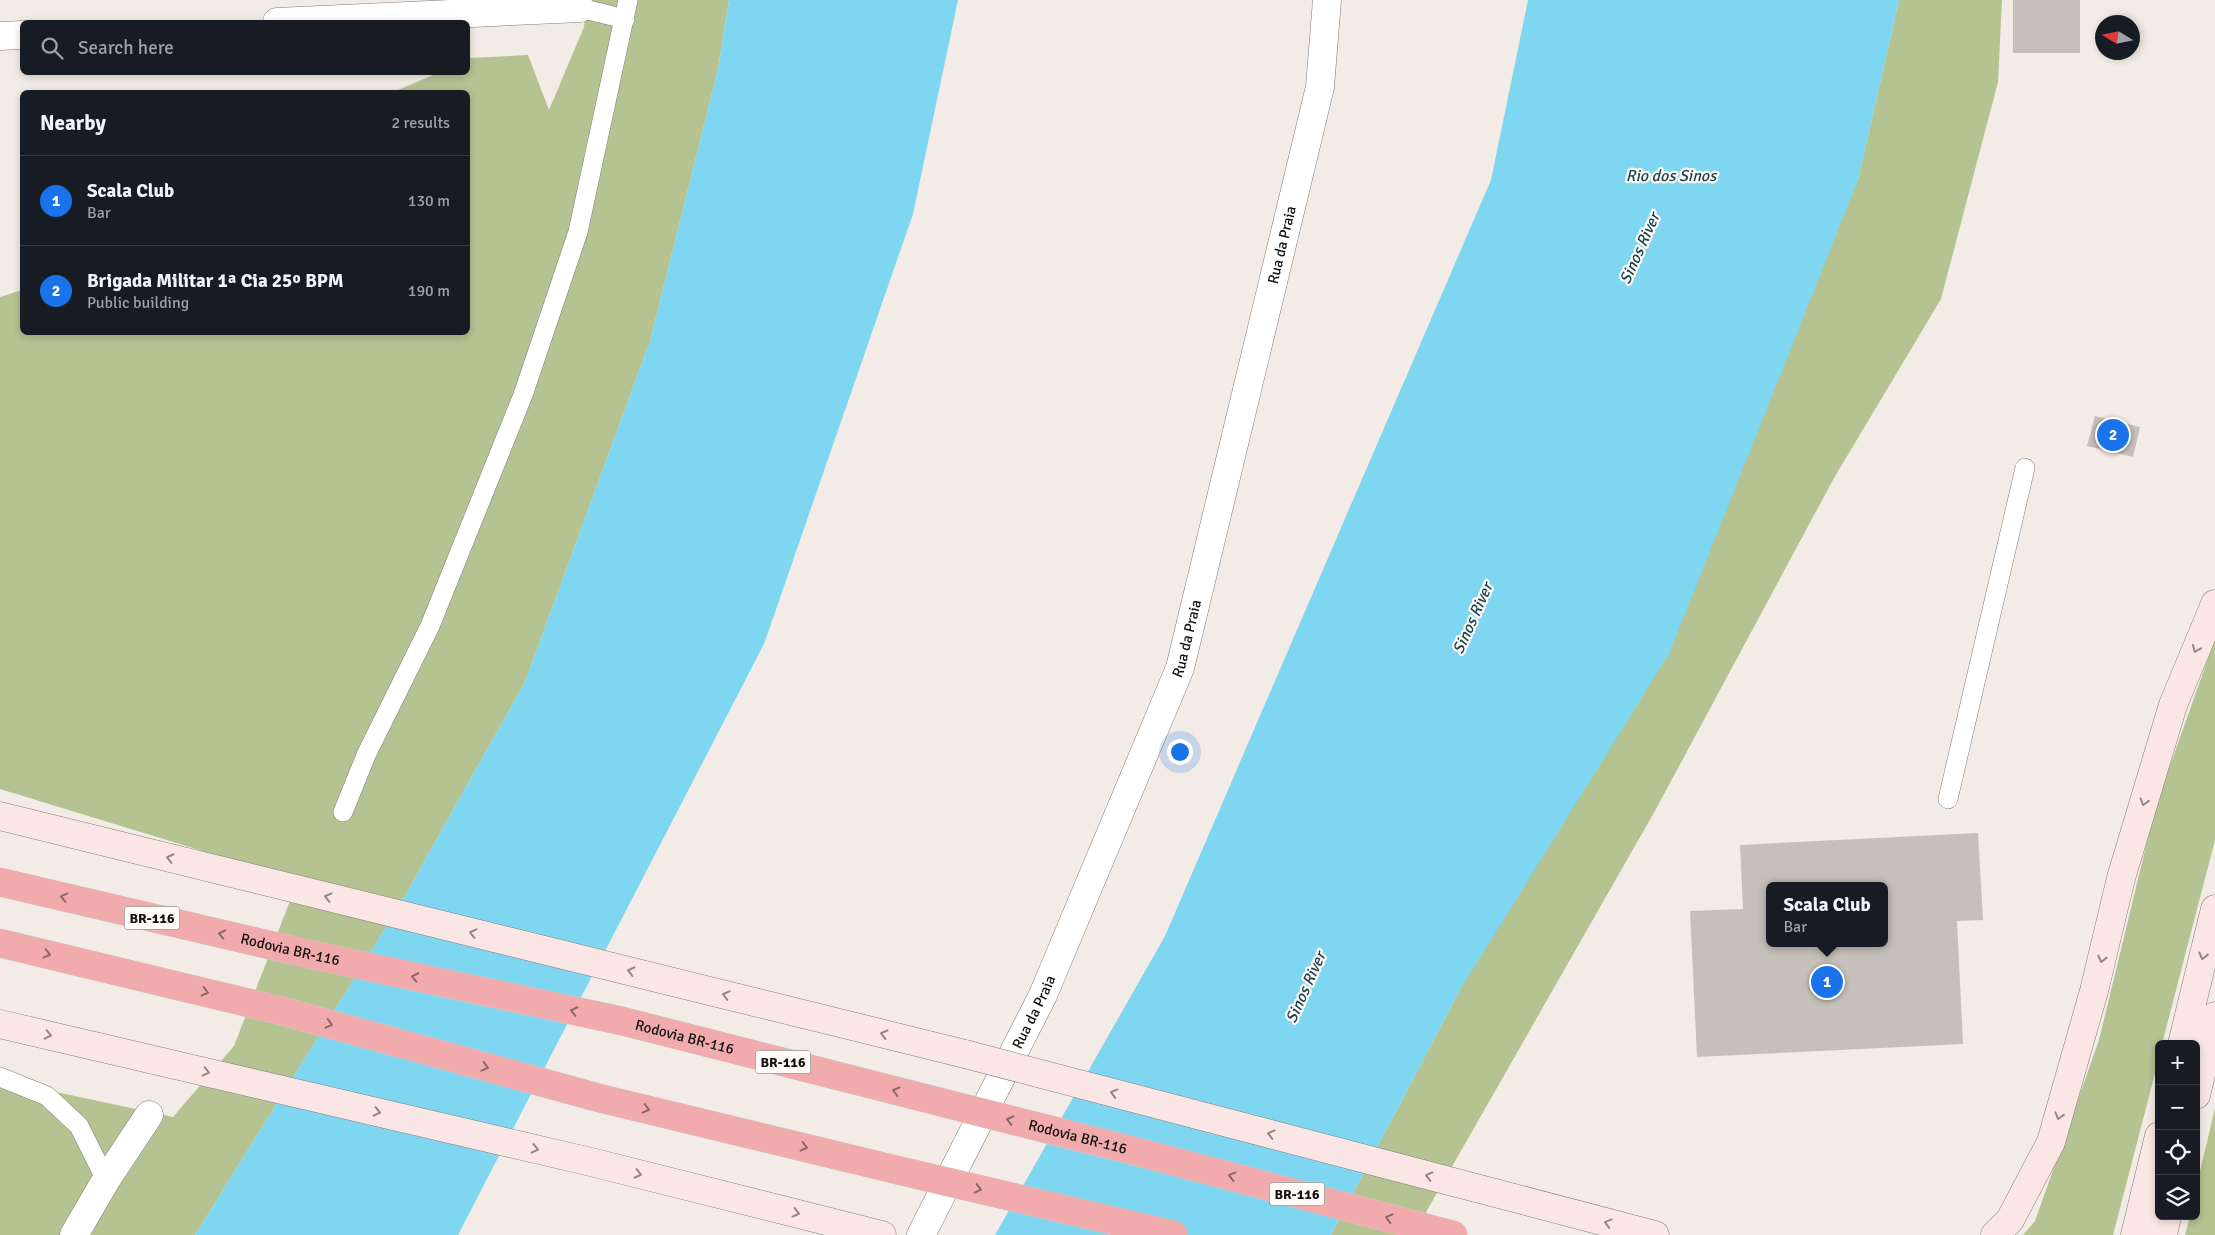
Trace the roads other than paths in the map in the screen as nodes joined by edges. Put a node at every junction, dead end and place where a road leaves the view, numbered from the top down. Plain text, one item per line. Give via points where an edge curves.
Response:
1 (628, 0) edge
2 (1327, 0) edge
3 (580, 8) joint
4 (625, 19) junction
5 (320, 20) edge
6 (20, 34) edge
7 (0, 36) edge
8 (2025, 468) dead end
9 (2215, 604) edge
10 (1948, 799) dead end
11 (343, 812) dead end
12 (0, 816) edge
13 (0, 882) edge
14 (2215, 909) edge
15 (0, 943) edge
16 (2215, 1016) edge
17 (0, 1024) edge
18 (2183, 1040) edge
19 (0, 1077) edge
20 (2198, 1085) edge
21 (149, 1115) dead end
22 (2155, 1152) edge
23 (106, 1180) junction
24 (2166, 1220) edge
25 (2137, 1225) edge
26 (874, 1233) edge
27 (74, 1235) edge
28 (921, 1235) edge
29 (1174, 1235) edge
30 (1453, 1235) edge
31 (1655, 1235) edge
32 (1995, 1235) edge
33 (2163, 1235) edge

1 - 4 lane
2 - 28 street, Rua da Praia via 1320,87 1180,668 1043,995
3 - 4 lane
3 - 5 street
4 - 11 lane via 578,232 523,395 430,626 367,753
6 - 7 street
8 - 10 lane
9 -> 32 main road via 2173,704 2121,878 2094,991 2051,1142 2010,1220
31 -> 12 main road, bridge via 965,1054
30 -> 13 highway, Rodovia BR-116 / BR-116, bridge via 622,1021 304,953
14 -> 18 main road
15 -> 29 highway, bridge via 282,1011 599,1098
16 - 20 main road
17 -> 26 main road via 591,1162
19 - 23 lane via 48,1096 79,1126
21 - 23 street
22 - 25 main road
23 - 27 street
24 - 33 main road

